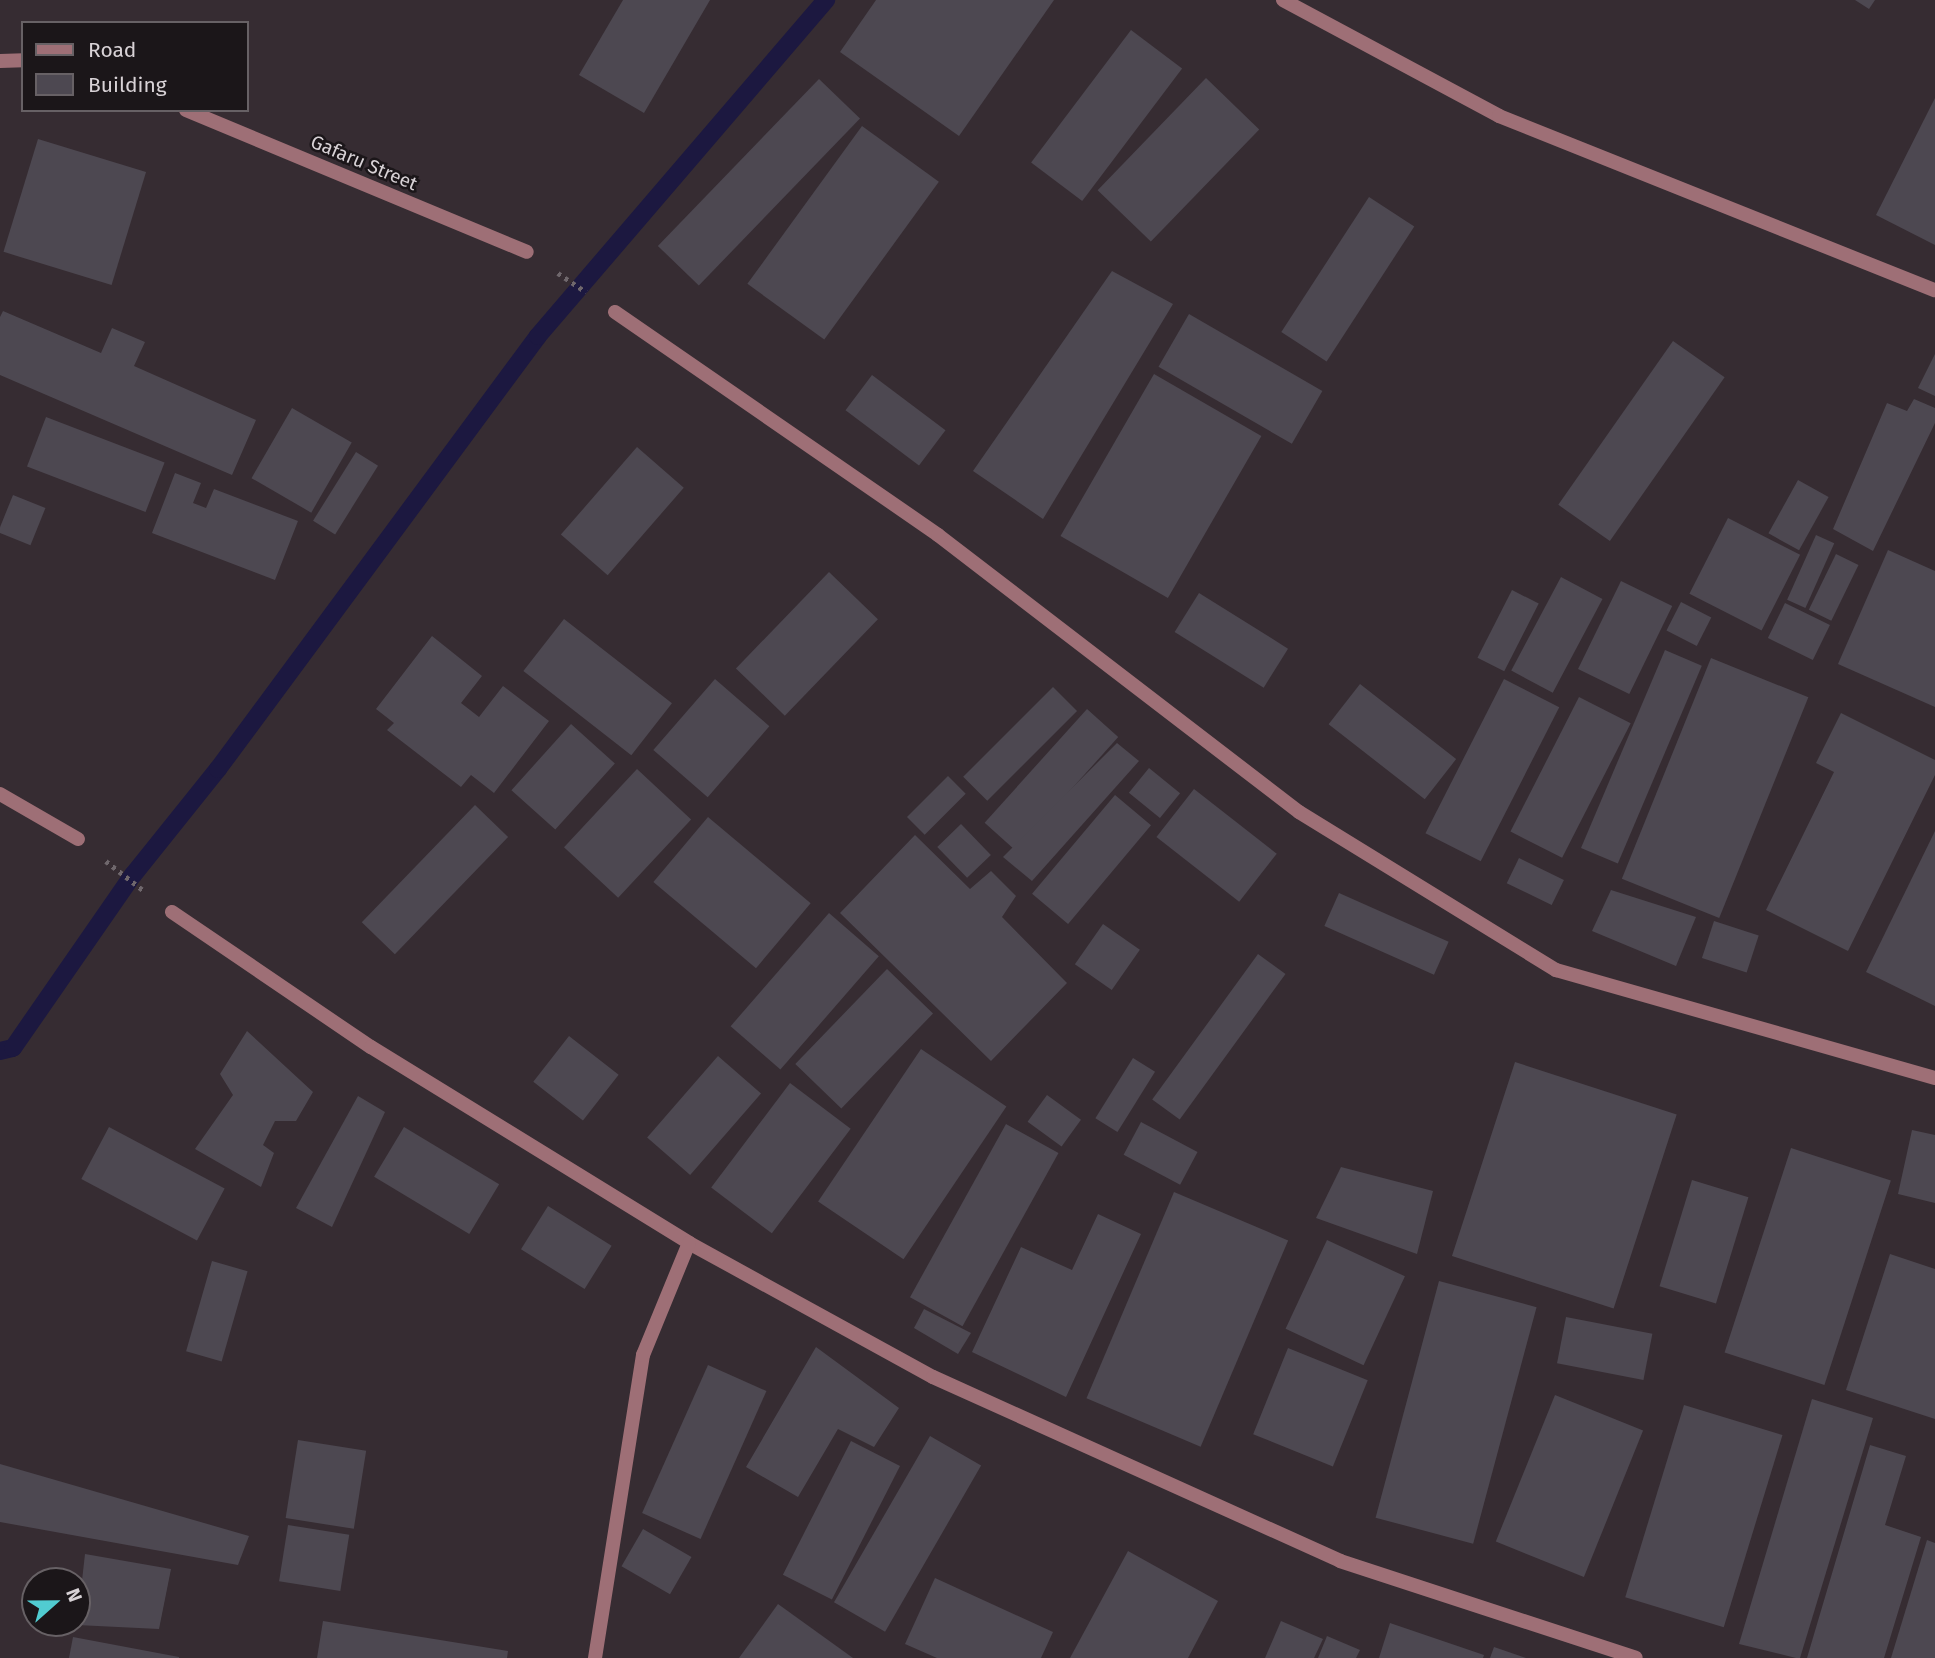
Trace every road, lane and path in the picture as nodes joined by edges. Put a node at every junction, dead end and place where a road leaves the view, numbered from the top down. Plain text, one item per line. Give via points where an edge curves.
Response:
1 (1283, 0) edge
2 (21, 60) edge
3 (0, 61) edge
4 (191, 112) edge
5 (527, 252) joint
6 (1935, 290) edge
7 (615, 312) joint
8 (0, 794) edge
9 (78, 839) joint
10 (172, 912) joint
11 (1935, 1077) edge
12 (690, 1243) junction
13 (595, 1658) edge
14 (1636, 1658) edge

1 - 6 street via 1499,116
2 - 3 street
4 - 5 street, Gafaru Street
5 - 7 path
7 - 11 street via 938,535 1299,812 1556,970
8 - 9 street
9 - 10 path
10 - 12 street via 371,1047
12 - 13 street via 643,1355
12 - 14 street via 933,1377 1340,1561

